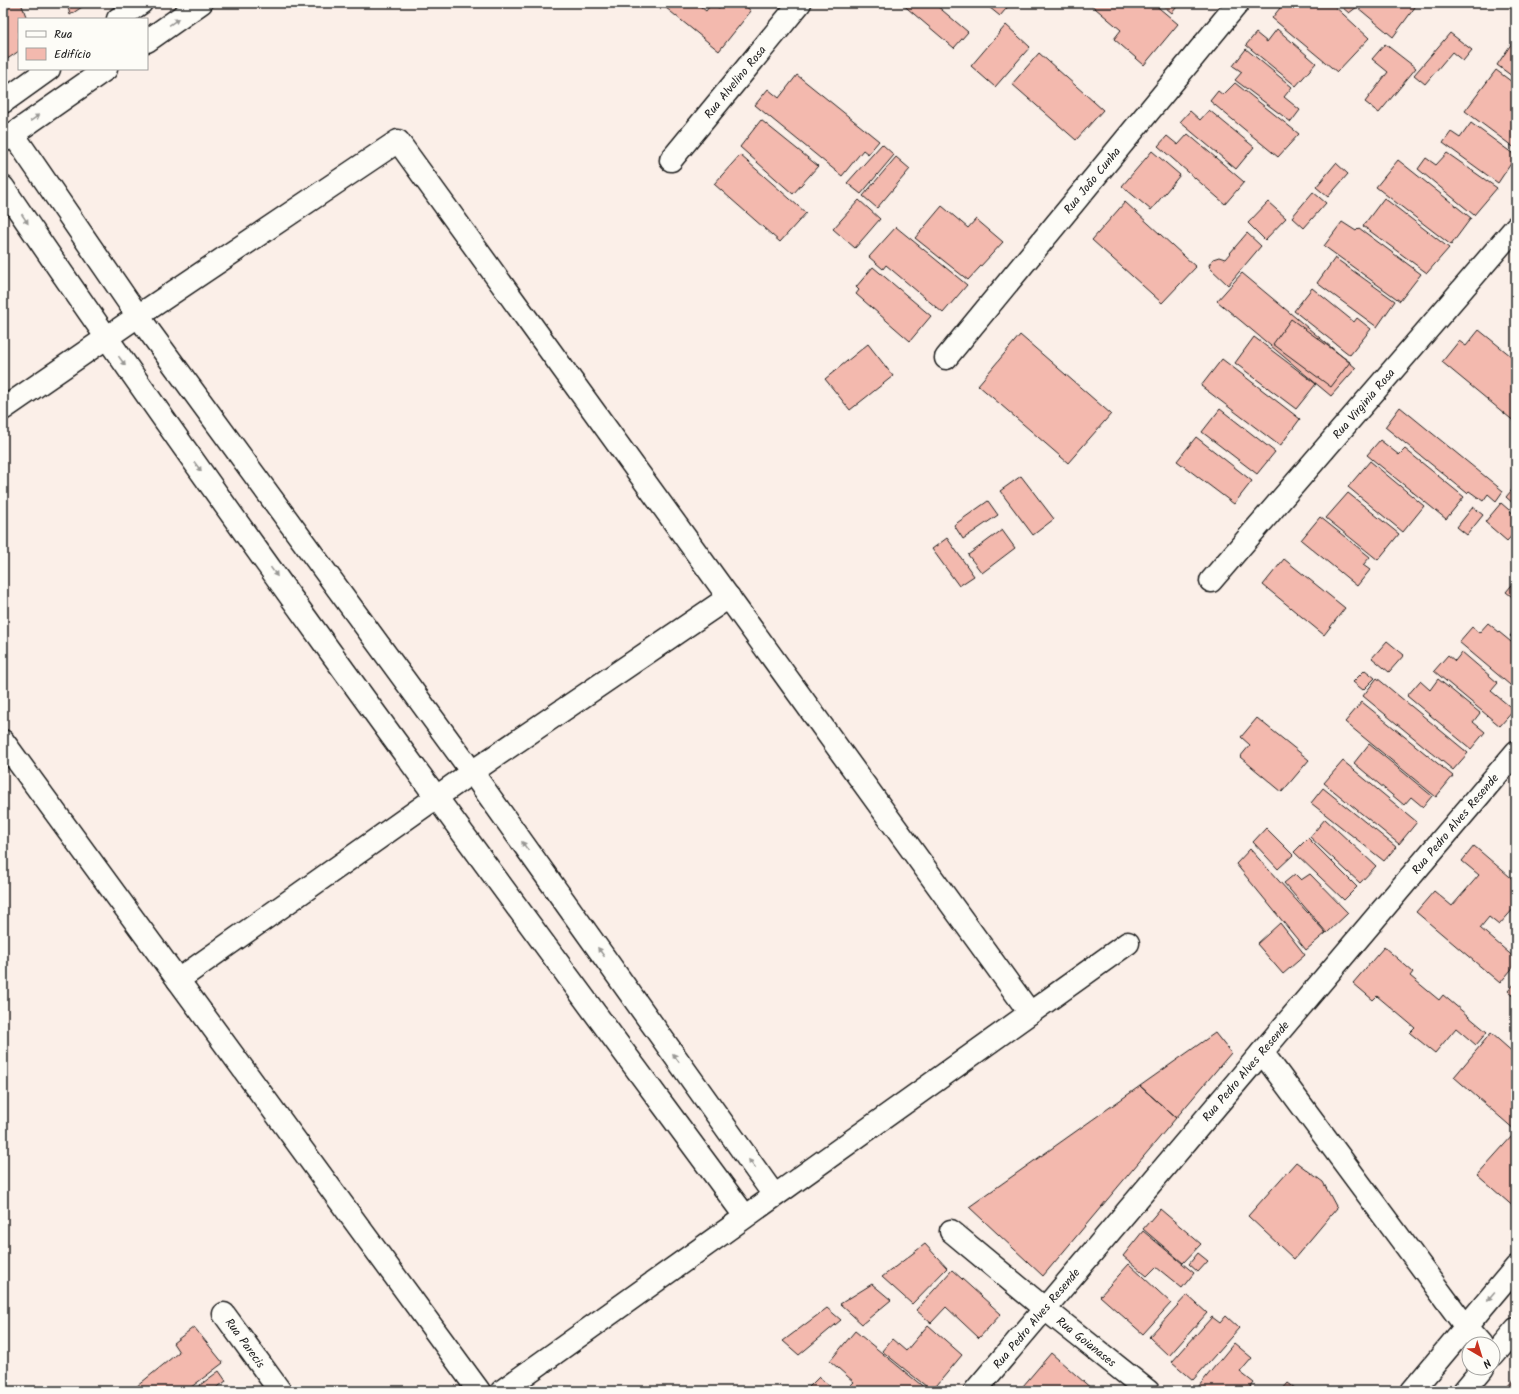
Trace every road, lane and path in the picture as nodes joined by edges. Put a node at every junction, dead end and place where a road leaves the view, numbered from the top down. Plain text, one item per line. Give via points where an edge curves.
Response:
1 (140, 3) edge
2 (201, 3) edge
3 (800, 3) edge
4 (1238, 3) edge
5 (119, 18) edge
6 (148, 40) edge
7 (48, 70) edge
8 (105, 70) edge
9 (3, 102) edge
10 (8, 137) edge
11 (671, 160) dead end
12 (3, 187) edge
13 (1516, 227) edge
14 (138, 316) junction
15 (106, 338) junction
16 (946, 358) dead end
17 (3, 409) edge
18 (1211, 581) dead end
19 (729, 597) junction
20 (3, 741) edge
21 (1516, 752) edge
22 (472, 772) junction
23 (436, 797) junction
24 (1128, 943) dead end
25 (178, 980) junction
26 (1030, 1012) junction
27 (1262, 1052) junction
28 (774, 1195) junction
29 (745, 1216) junction
30 (951, 1230) dead end
31 (1516, 1267) edge
32 (1045, 1308) junction
33 (224, 1314) dead end
34 (1466, 1327) junction
35 (1516, 1329) edge
36 (1474, 1336) edge
37 (1501, 1347) edge
38 (1476, 1376) edge
39 (280, 1391) edge
40 (479, 1391) edge
41 (502, 1391) edge
42 (975, 1391) edge
43 (1148, 1391) edge
44 (1412, 1391) edge
45 (1464, 1391) edge

1 - 5 street
6 -> 2 street
3 - 11 street, Rua Alvelino Rosa
4 - 16 street, Rua João Cunha
7 - 9 street
10 -> 8 street
10 - 14 street
12 -> 15 street
13 - 18 street, Rua Virginia Rosa
14 - 15 street
14 - 19 street via 398,141
14 - 22 street
15 - 17 street
15 -> 23 street
19 - 22 street
19 - 26 street
20 - 25 street
21 - 27 street, Rua Pedro Alves Resende
22 - 23 street
28 -> 22 street
23 - 25 street
23 - 29 street
24 - 26 street
25 - 40 street
26 - 28 street
27 - 32 street, Rua Pedro Alves Resende
27 - 34 street
28 - 29 street
29 - 41 street
30 - 32 street, Rua Goianases
31 -> 34 street
32 - 42 street, Rua Pedro Alves Resende
32 - 43 street, Rua Goianases
33 - 39 street, Rua Parecis
34 - 36 street
34 - 44 street
35 - 37 street
38 - 45 street

